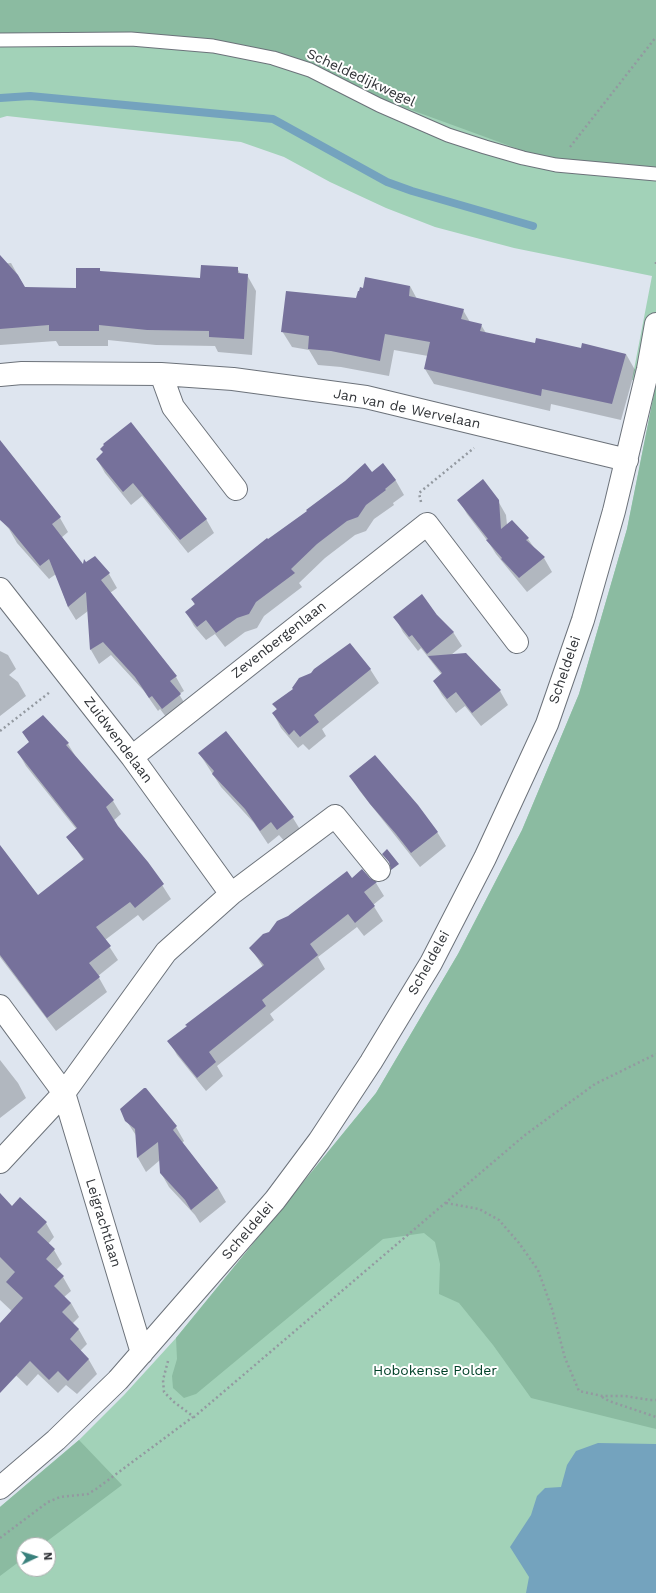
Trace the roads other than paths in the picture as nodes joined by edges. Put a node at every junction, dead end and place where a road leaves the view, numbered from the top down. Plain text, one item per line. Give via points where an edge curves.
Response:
1 (0, 40) edge
2 (656, 174) edge
3 (656, 324) edge
4 (161, 374) junction
5 (0, 376) edge
6 (627, 460) junction
7 (236, 489) dead end
8 (0, 589) edge
9 (517, 642) dead end
10 (132, 757) junction
11 (379, 870) dead end
12 (232, 894) junction
13 (0, 1006) edge
14 (64, 1093) junction
15 (0, 1162) edge
16 (142, 1354) junction
17 (0, 1488) edge

1 - 2 lane, Scheldedijkwegel via 131,39 213,46 272,58 310,70 379,105 448,135 523,158 556,165
3 - 6 street, Scheldelei
4 - 5 street, Jan van de Wervelaan via 22,373
4 - 6 street, Jan van de Wervelaan via 233,379 366,397
4 - 7 street via 173,407
6 - 16 street, Scheldelei via 583,620 546,724 485,858 431,963 319,1141 275,1200
8 - 10 street, Zuidwendelaan
9 - 10 street, Zevenbergenlaan via 427,524
10 - 12 street, Zuidwendelaan
11 - 12 street via 335,816
12 - 14 street via 166,952
13 - 14 street
14 - 15 street
14 - 16 street, Leigrachtlaan
16 - 17 street, Scheldelei via 90,1408

